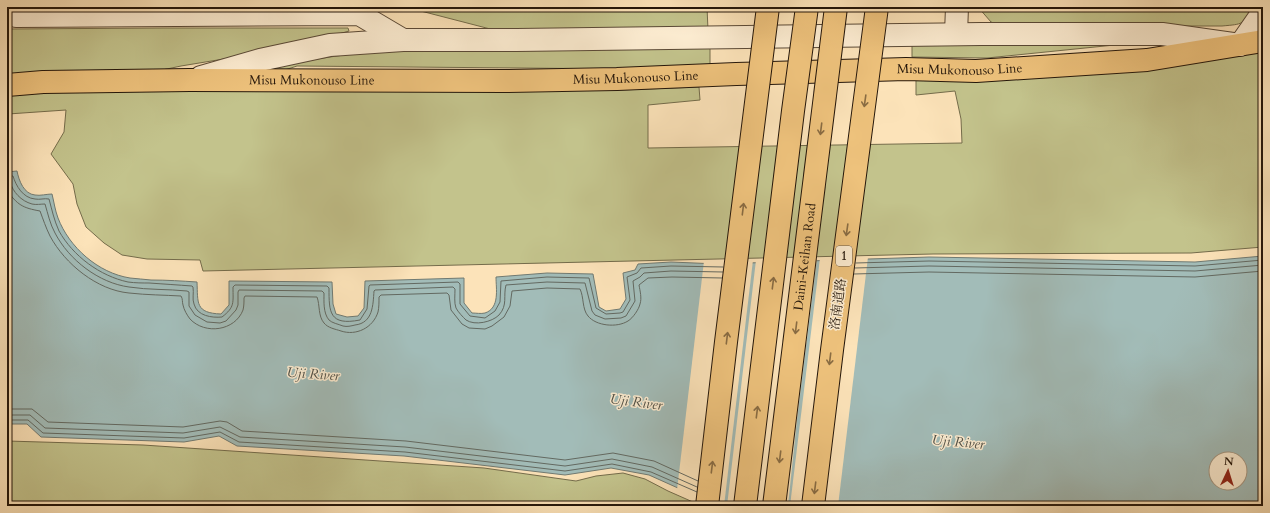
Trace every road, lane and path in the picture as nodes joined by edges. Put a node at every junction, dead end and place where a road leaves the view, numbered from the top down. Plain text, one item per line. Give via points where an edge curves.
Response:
1 (768, 7) edge
2 (807, 7) edge
3 (836, 7) edge
4 (877, 7) edge
5 (957, 7) edge
6 (1263, 12) edge
7 (16, 16) dead end
8 (956, 34) junction
9 (403, 40) junction
10 (1263, 41) edge
11 (1240, 45) junction
12 (190, 80) junction
13 (7, 85) edge
14 (707, 506) edge
15 (745, 506) edge
16 (774, 506) edge
17 (813, 506) edge

14 -> 1 main road, bridge
15 -> 2 main road, bridge
3 -> 16 main road, Daini-Keihan Road, bridge
4 -> 17 main road, 洛南道路 / 1, bridge
5 - 8 street
6 - 11 street
7 - 9 street via 359,14
8 - 9 street
8 - 11 street via 1162,34
9 - 12 street via 330,45 260,60
10 - 11 main road, Misu Mukonouso Line
11 - 12 main road, Misu Mukonouso Line via 1147,60 976,71 906,69 610,80
12 - 13 main road, Misu Mukonouso Line

